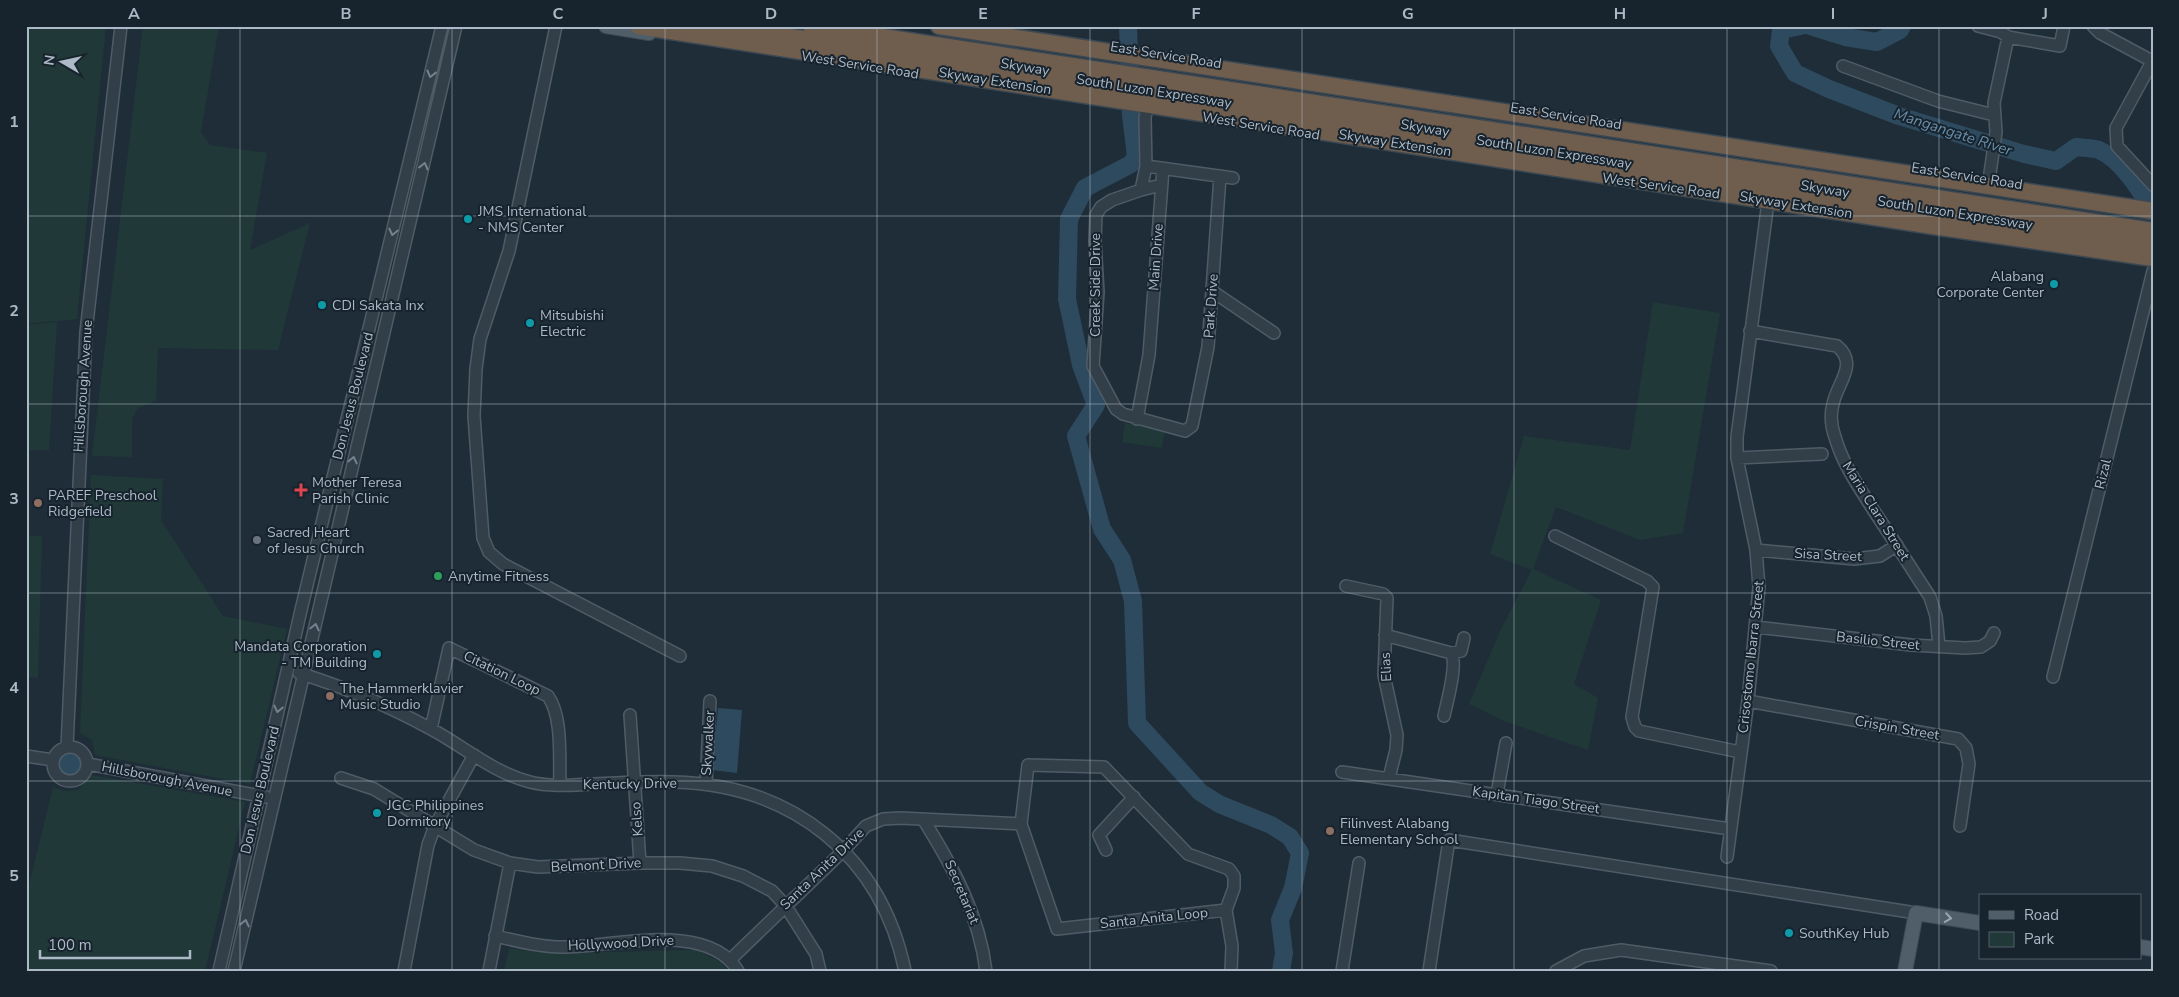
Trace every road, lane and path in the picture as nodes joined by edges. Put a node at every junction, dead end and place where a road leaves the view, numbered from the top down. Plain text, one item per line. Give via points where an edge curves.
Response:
1 (120, 26) edge
2 (442, 26) edge
3 (456, 26) edge
4 (556, 26) edge
5 (606, 26) edge
6 (638, 26) edge
7 (718, 26) edge
8 (757, 26) edge
9 (811, 26) edge
10 (870, 26) edge
11 (939, 26) edge
12 (980, 26) edge
13 (1978, 26) edge
14 (2064, 26) edge
15 (2093, 26) edge
16 (2008, 37) junction
17 (1129, 58) junction
18 (2152, 60) edge
19 (1843, 66) dead end
20 (2149, 76) edge
21 (1143, 108) junction
22 (1994, 115) junction
23 (1146, 166) junction
24 (1163, 169) junction
25 (1220, 176) junction
26 (1233, 178) dead end
27 (1989, 180) junction
28 (1161, 185) junction
29 (2153, 185) edge
30 (1141, 190) junction
31 (1768, 202) junction
32 (2153, 204) edge
33 (397, 213) junction
34 (412, 217) junction
35 (2149, 217) edge
36 (2153, 231) edge
37 (2153, 238) edge
38 (2153, 243) edge
39 (2153, 259) edge
40 (2153, 271) edge
41 (1212, 291) junction
42 (1750, 330) junction
43 (1274, 333) dead end
44 (1137, 419) junction
45 (1822, 454) dead end
46 (1737, 458) junction
47 (1555, 536) dead end
48 (1897, 545) junction
49 (1756, 550) junction
50 (1346, 586) dead end
51 (1756, 627) junction
52 (1994, 633) dead end
53 (1385, 635) junction
54 (1464, 638) dead end
55 (1939, 646) junction
56 (1452, 653) junction
57 (680, 656) dead end
58 (287, 670) junction
59 (304, 675) junction
60 (2052, 677) dead end
61 (710, 701) dead end
62 (1748, 701) junction
63 (630, 715) dead end
64 (1444, 716) dead end
65 (431, 729) junction
66 (1506, 743) dead end
67 (67, 747) junction
68 (269, 749) junction
69 (1740, 752) junction
70 (286, 753) junction
71 (474, 755) junction
72 (26, 756) edge
73 (54, 760) junction
74 (88, 764) junction
75 (1342, 772) dead end
76 (341, 778) dead end
77 (1389, 778) junction
78 (634, 782) junction
79 (706, 784) junction
80 (560, 785) junction
81 (1497, 794) junction
82 (259, 796) junction
83 (275, 798) junction
84 (1134, 798) junction
85 (923, 819) junction
86 (1021, 824) junction
87 (435, 826) junction
88 (1960, 826) dead end
89 (1730, 829) junction
90 (1106, 850) dead end
91 (843, 851) junction
92 (1727, 857) dead end
93 (640, 862) junction
94 (1359, 863) dead end
95 (510, 864) junction
96 (785, 905) junction
97 (1226, 910) junction
98 (1916, 913) junction
99 (1979, 923) edge
100 (495, 936) junction
101 (731, 959) junction
102 (1736, 968) edge
103 (219, 971) edge
104 (234, 971) edge
105 (404, 971) edge
106 (489, 971) edge
107 (738, 971) edge
108 (820, 971) edge
109 (905, 971) edge
110 (986, 971) edge
111 (1231, 971) edge
112 (1342, 971) edge
113 (1430, 971) edge
114 (1556, 971) edge
115 (1771, 971) edge
116 (1905, 971) edge

1 - 67 street, Hillsborough Avenue via 86,332
2 -> 33 street, Don Jesus Boulevard
34 -> 3 street, Don Jesus Boulevard
4 - 57 street via 509,251 480,339 474,416 483,538 489,552 503,564
5 - 21 main road, West Service Road
6 - 39 highway, Skyway Extension
7 - 38 highway, South Luzon Expressway
8 - 37 highway, Skyway
9 - 36 highway, Skyway
10 - 17 highway, South Luzon Expressway
11 - 35 highway
12 - 17 main road, East Service Road
13 - 16 street
14 - 16 street via 2060,46
15 - 18 street
16 - 22 street
17 - 27 main road, East Service Road
17 - 35 highway, South Luzon Expressway
18 - 20 street
19 - 22 street via 1938,101
20 - 29 street via 2116,128 2117,146
21 - 23 street
21 - 31 main road, West Service Road
22 - 27 street via 1996,138
23 - 24 street
23 - 30 street
24 - 25 street
24 - 28 street, Main Drive
25 - 26 street
25 - 41 street, Park Drive
27 - 32 main road, East Service Road
28 - 30 street, Creek Side Drive
28 - 44 street, Main Drive via 1149,355
30 - 44 street, Creek Side Drive via 1100,207 1096,215 1095,241 1098,292 1093,366 1116,409
31 - 39 main road, West Service Road
31 - 42 street, Crisostomo Ibarra Street
33 - 34 street
33 -> 58 street, Don Jesus Boulevard
59 -> 34 street, Don Jesus Boulevard
40 - 60 street, Rizal
41 - 43 street
41 - 44 street, Park Drive via 1208,347 1192,426 1185,431
42 - 46 street, Crisostomo Ibarra Street
42 - 48 street, Maria Clara Street via 1837,346 1845,352 1845,374 1833,402 1831,417 1834,437 1846,466
45 - 46 street
46 - 49 street, Crisostomo Ibarra Street
47 - 69 street via 1652,586 1632,717 1639,732
48 - 49 street, Sisa Street via 1880,556 1854,559
48 - 55 street, Maria Clara Street via 1930,597
49 - 51 street, Crisostomo Ibarra Street via 1759,571
50 - 53 street, Elias via 1387,595
51 - 55 street, Basilio Street
51 - 62 street, Crisostomo Ibarra Street
52 - 55 street, Basilio Street via 1990,641 1981,647
53 - 56 street
53 - 77 street, Elias via 1384,675 1397,735
54 - 56 street via 1461,651
56 - 64 street via 1454,665
58 - 59 street, Kentucky Drive
58 -> 68 street, Don Jesus Boulevard
59 - 65 street, Kentucky Drive via 362,696
59 - 70 street, Don Jesus Boulevard
61 - 79 street, Skywalker
62 - 69 street, Crisostomo Ibarra Street
62 - 88 street, Crispin Street via 1958,739 1966,748 1969,764
63 - 78 street, Kelso
65 - 71 street, Kentucky Drive
65 - 80 street, Citation Loop via 449,648 548,696 554,704 557,718
66 - 81 street
67 - 73 street via 58,752
67 - 74 street via 83,752
68 - 70 street
68 - 82 street, Don Jesus Boulevard
69 - 89 street, Crisostomo Ibarra Street
70 - 83 street, Don Jesus Boulevard
71 - 80 street, Kentucky Drive via 532,783
71 - 87 street
72 - 73 street
73 - 74 street via 58,777 68,782 84,775
74 - 82 street, Hillsborough Avenue
75 - 77 street, Kapitan Tiago Street
76 - 87 street, Belmont Drive via 374,789
77 - 81 street, Kapitan Tiago Street
78 - 79 street, Kentucky Drive
78 - 80 street, Kentucky Drive
78 - 93 street, Kelso
79 - 91 street, Kentucky Drive via 752,795 797,814
81 - 89 street, Kapitan Tiago Street
82 - 83 street, Hillsborough Avenue
82 - 103 street, Don Jesus Boulevard
104 -> 83 street, Don Jesus Boulevard
84 - 86 street, Santa Anita Loop via 1104,767 1028,765
84 - 90 street via 1100,835
84 - 97 street, Santa Anita Loop via 1188,854 1229,869 1234,876 1234,888
85 - 86 street, Santa Anita Drive
85 - 91 street, Santa Anita Drive via 883,819 866,826
85 - 110 street, Secretariat via 966,896 977,925
86 - 97 street, Santa Anita Loop via 1057,930
87 - 95 street, Belmont Drive via 474,850
87 - 105 street via 428,845
89 - 92 street, Crisostomo Ibarra Street
91 - 96 street, Santa Anita Drive
91 - 109 street, Kentucky Drive via 873,888 887,912 899,942
93 - 95 street, Belmont Drive via 563,867
93 - 96 street, Belmont Drive via 712,866 744,876 772,891
94 - 112 street
95 - 100 street
96 - 101 street, Santa Anita Drive
96 - 108 street, Belmont Drive via 816,954
97 - 111 street via 1232,946
98 -> 99 main road
98 - 113 street via 1450,840
98 - 116 main road
100 - 101 street, Hollywood Drive via 528,944 563,947 677,939
100 - 106 street
101 - 107 street
102 - 114 street via 1621,950 1584,956
102 - 115 street

